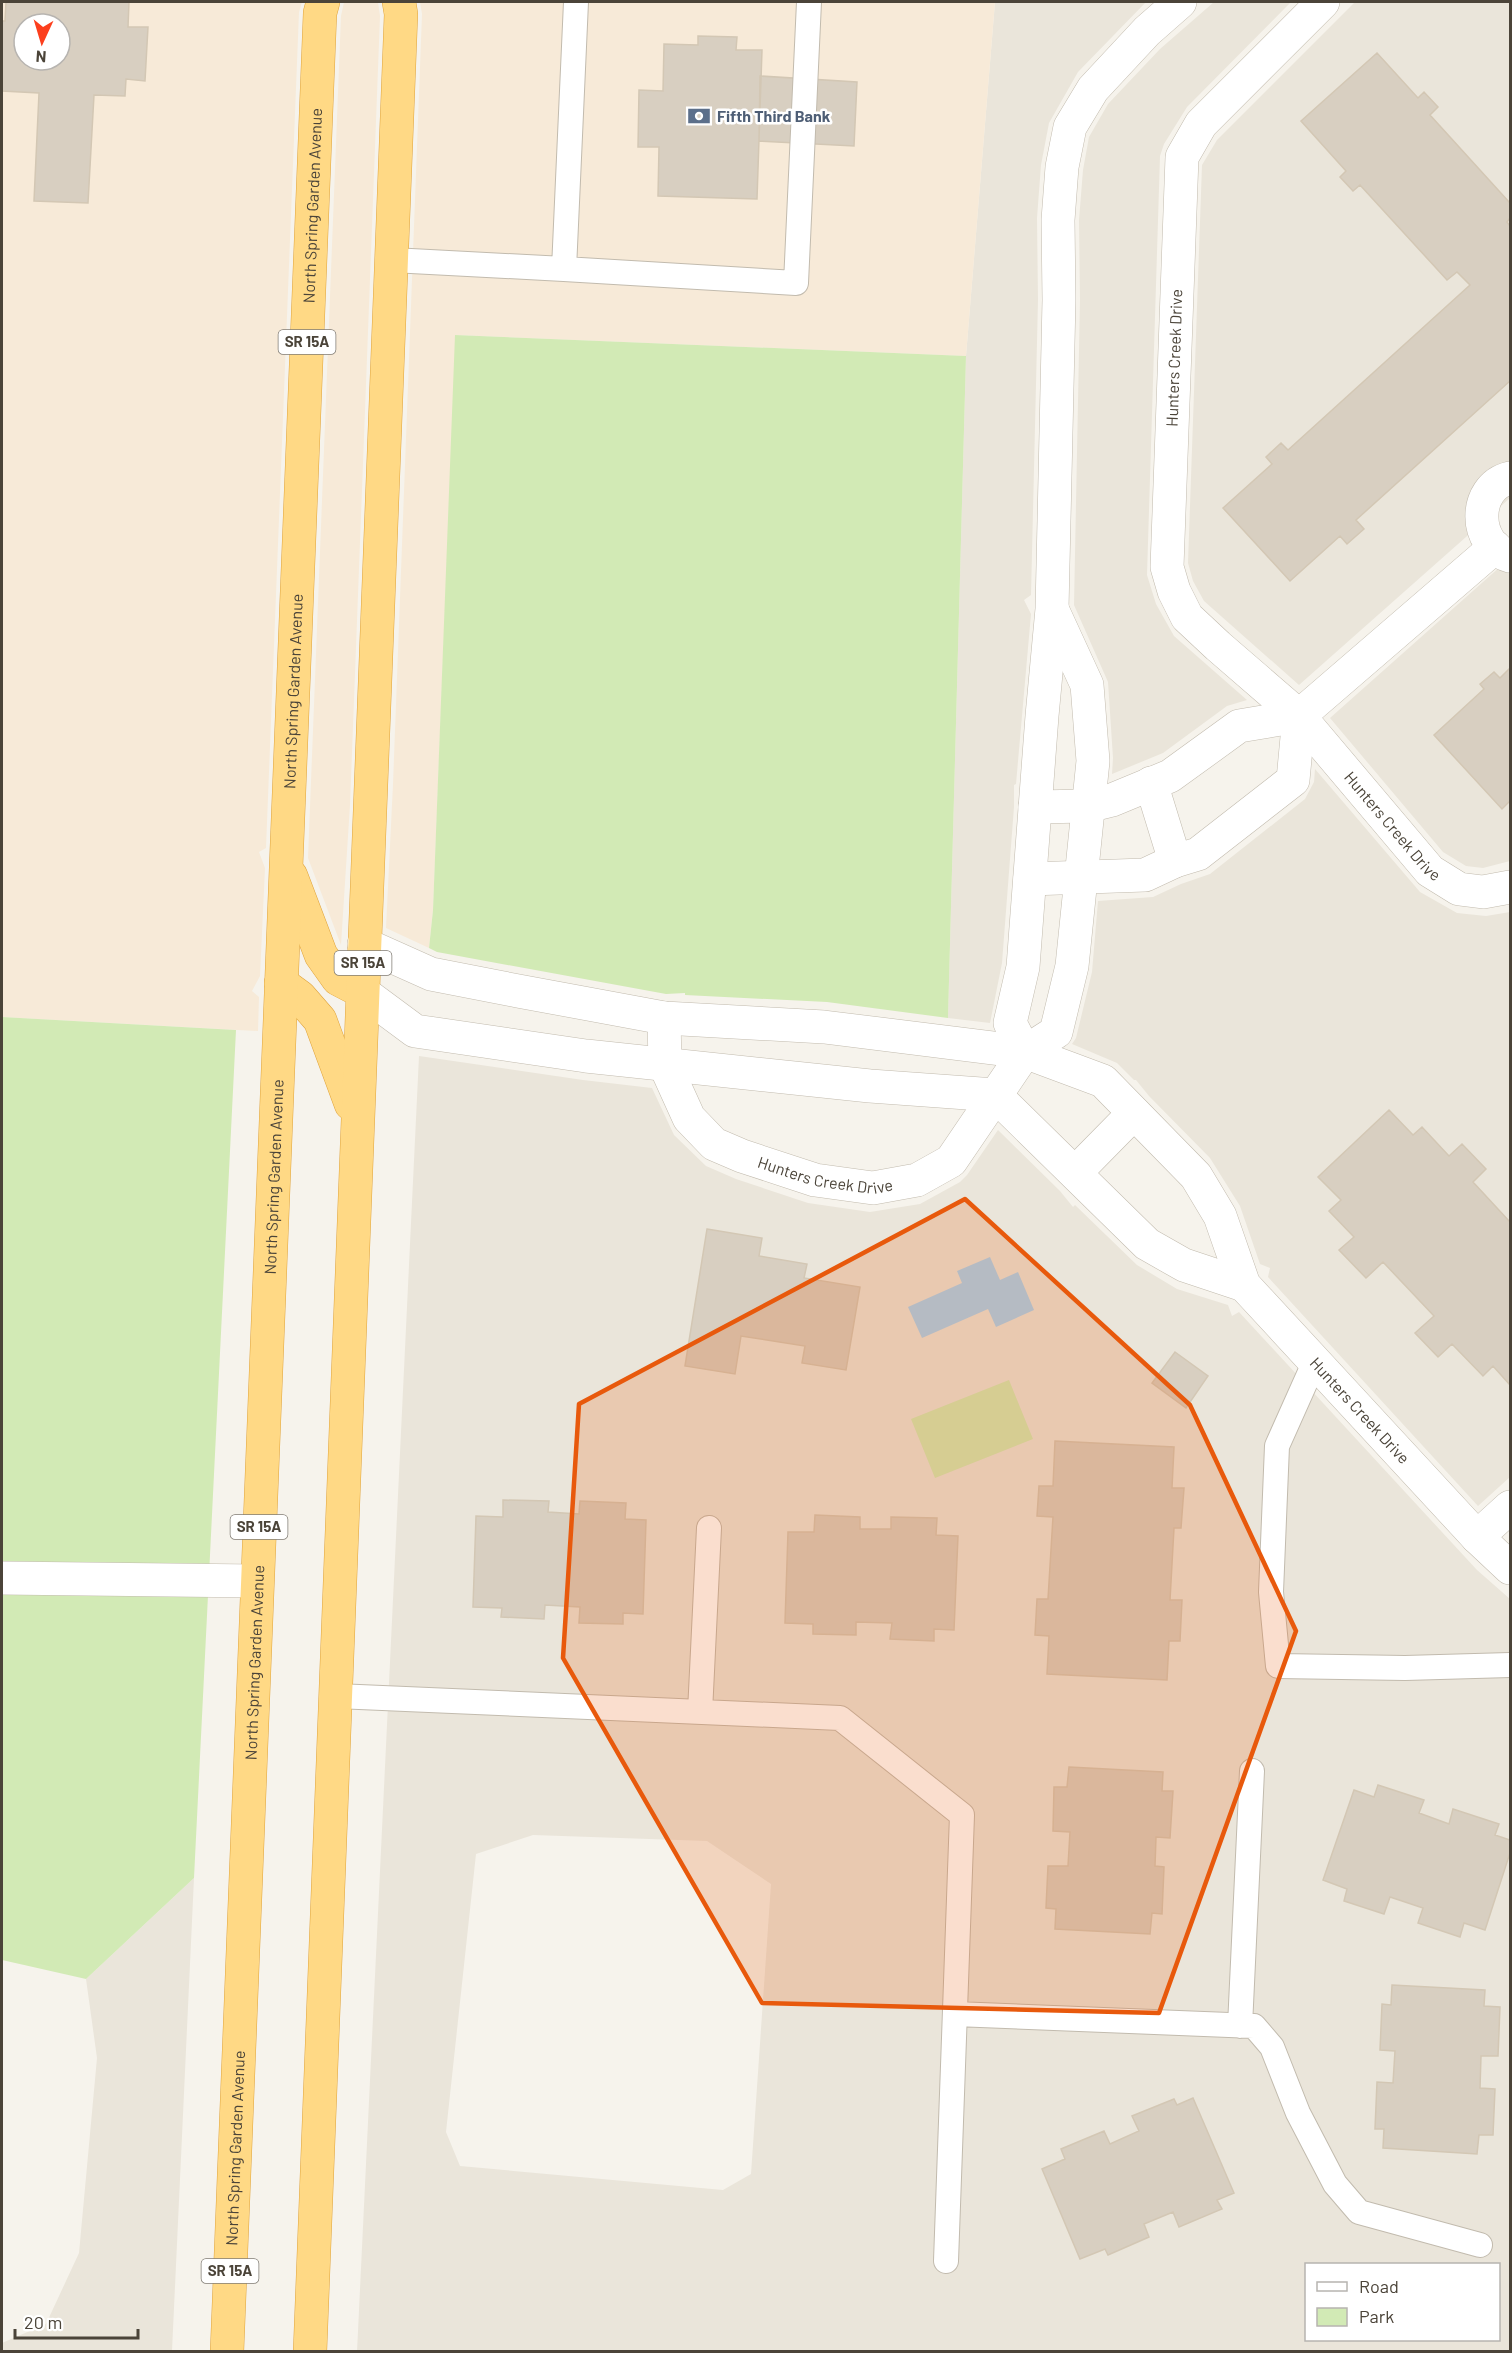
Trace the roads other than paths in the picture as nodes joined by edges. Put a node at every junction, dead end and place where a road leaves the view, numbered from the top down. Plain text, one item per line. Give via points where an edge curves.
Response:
1 (323, 2) edge
2 (399, 2) edge
3 (576, 2) edge
4 (809, 2) edge
5 (1180, 2) edge
6 (1323, 2) edge
7 (392, 260) junction
8 (564, 269) junction
9 (1509, 476) edge
10 (1503, 552) edge
11 (1052, 609) junction
12 (1299, 716) junction
13 (1151, 783) junction
14 (1088, 806) junction
15 (1035, 807) junction
16 (1175, 861) junction
17 (286, 863) junction
18 (1030, 879) junction
19 (1080, 879) junction
20 (1510, 886) edge
21 (364, 945) junction
22 (281, 983) junction
23 (362, 991) junction
24 (664, 1017) junction
25 (1025, 1052) junction
26 (665, 1065) junction
27 (995, 1095) junction
28 (1134, 1113) junction
29 (357, 1120) junction
30 (1075, 1173) junction
31 (1244, 1285) junction
32 (1315, 1361) junction
33 (1510, 1507) edge
34 (709, 1528) dead end
35 (1477, 1537) junction
36 (1510, 1568) edge
37 (2, 1578) edge
38 (257, 1581) junction
39 (1510, 1665) edge
40 (336, 1696) junction
41 (700, 1712) junction
42 (1252, 1771) dead end
43 (955, 2014) junction
44 (1240, 2026) junction
45 (1480, 2245) dead end
46 (946, 2261) dead end
47 (227, 2352) edge
48 (310, 2352) edge

1 - 17 highway, North Spring Garden Avenue / SR 15A
2 - 7 highway, SR 15A
3 - 8 lane
4 - 8 lane via 796,284
5 - 11 street via 1093,89 1070,128 1058,220
6 - 12 street, Hunters Creek Drive via 1201,124 1182,157 1167,567 1187,617
7 - 8 lane
7 - 21 highway, SR 15A
9 - 10 street via 1494,486 1482,510 1486,537
10 - 12 street
11 - 14 street via 1087,685 1093,761
11 - 15 street
12 - 13 street via 1239,726 1170,776
12 - 16 street via 1293,780 1198,854
12 - 20 street, Hunters Creek Drive via 1430,870 1460,889 1483,892
13 - 14 street
13 - 16 street
14 - 15 street
14 - 19 street
15 - 18 street
16 - 19 street via 1145,875
17 - 22 highway, North Spring Garden Avenue / SR 15A
17 - 23 highway via 321,955 338,979
18 - 19 street
18 - 25 street via 1023,967 1010,1023
19 - 25 street via 1072,966 1056,1032
21 - 23 highway, SR 15A
21 - 24 street, Hunters Creek Drive via 430,974
22 - 29 highway via 320,1020
22 - 38 highway, North Spring Garden Avenue / SR 15A
23 - 26 street via 415,1031
23 - 29 highway, SR 15A
24 - 25 street, Hunters Creek Drive via 824,1027
24 - 26 street, Hunters Creek Drive
25 - 27 street
25 - 28 street, Hunters Creek Drive via 1103,1081
26 - 27 street
26 - 27 street, Hunters Creek Drive via 689,1118 714,1144 815,1180 873,1188 916,1180 951,1161
27 - 30 street, Hunters Creek Drive
28 - 30 street
28 - 31 street, Hunters Creek Drive via 1196,1176 1220,1216
29 - 40 highway, SR 15A
30 - 31 street, Hunters Creek Drive via 1147,1244 1184,1265
31 - 32 street, Hunters Creek Drive
32 - 35 street, Hunters Creek Drive
32 - 39 lane via 1277,1446 1271,1592 1278,1666
33 - 35 street
34 - 41 lane
35 - 36 street, Hunters Creek Drive
37 - 38 street
38 - 47 highway, North Spring Garden Avenue / SR 15A
40 - 41 lane
40 - 48 highway, SR 15A
41 - 43 lane via 840,1718 962,1815
42 - 44 lane
43 - 44 lane
43 - 46 lane
44 - 45 lane via 1254,2026 1272,2047 1298,2113 1335,2184 1359,2212

